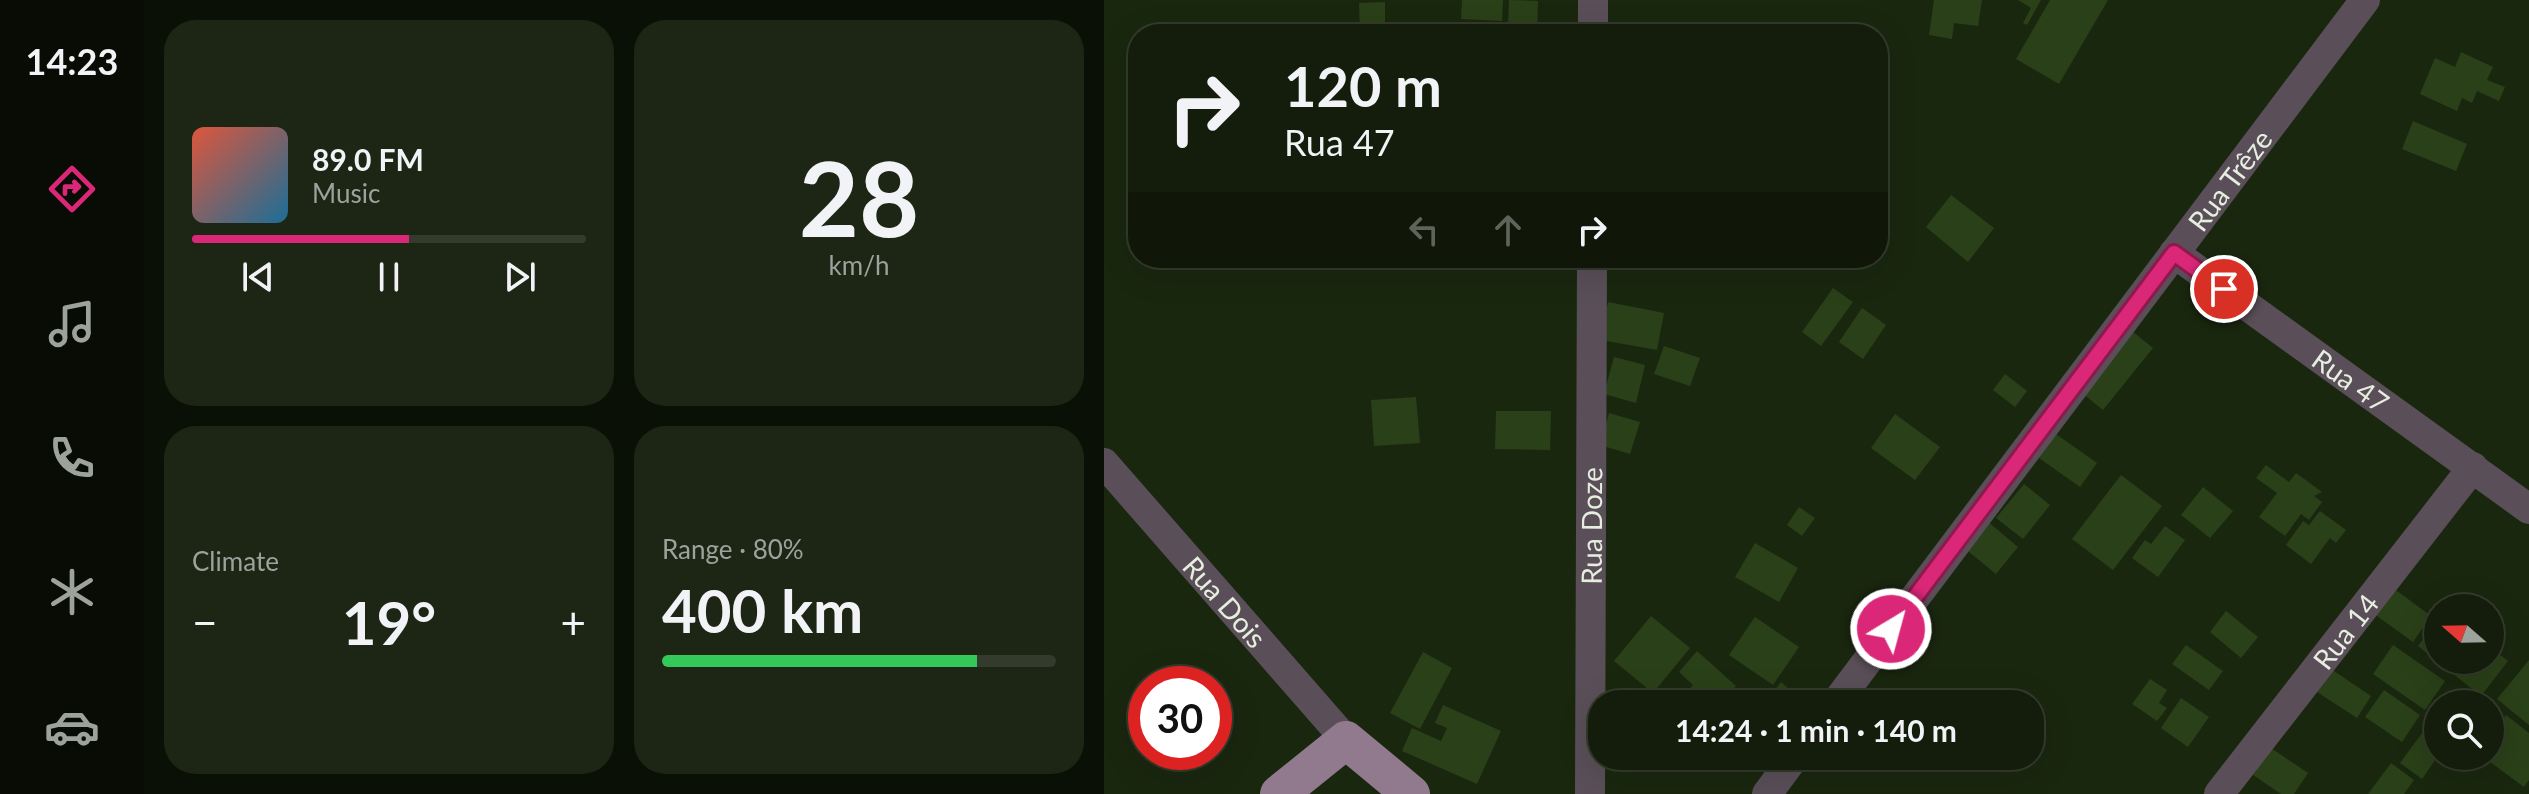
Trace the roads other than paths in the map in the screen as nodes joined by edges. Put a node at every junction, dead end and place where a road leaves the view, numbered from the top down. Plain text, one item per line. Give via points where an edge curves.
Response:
1 (1593, 0) edge
2 (2365, 0) edge
3 (1593, 24) edge
4 (2174, 253) junction
5 (1592, 268) edge
6 (1104, 463) edge
7 (2473, 467) junction
8 (2529, 509) edge
9 (1846, 690) edge
10 (1346, 740) junction
11 (1785, 770) edge
12 (1279, 794) edge
13 (1411, 794) edge
14 (1590, 794) edge
15 (1767, 794) edge
16 (2219, 794) edge

1 - 3 street
2 - 4 street, Rua Trêze
4 - 7 street, Rua 47
4 - 9 street, Rua Trêze
5 - 14 street, Rua Doze
6 - 10 street, Rua Dois
7 - 8 street, Rua 47
7 - 16 street, Rua 14
10 - 12 main road
10 - 13 main road
11 - 15 street

